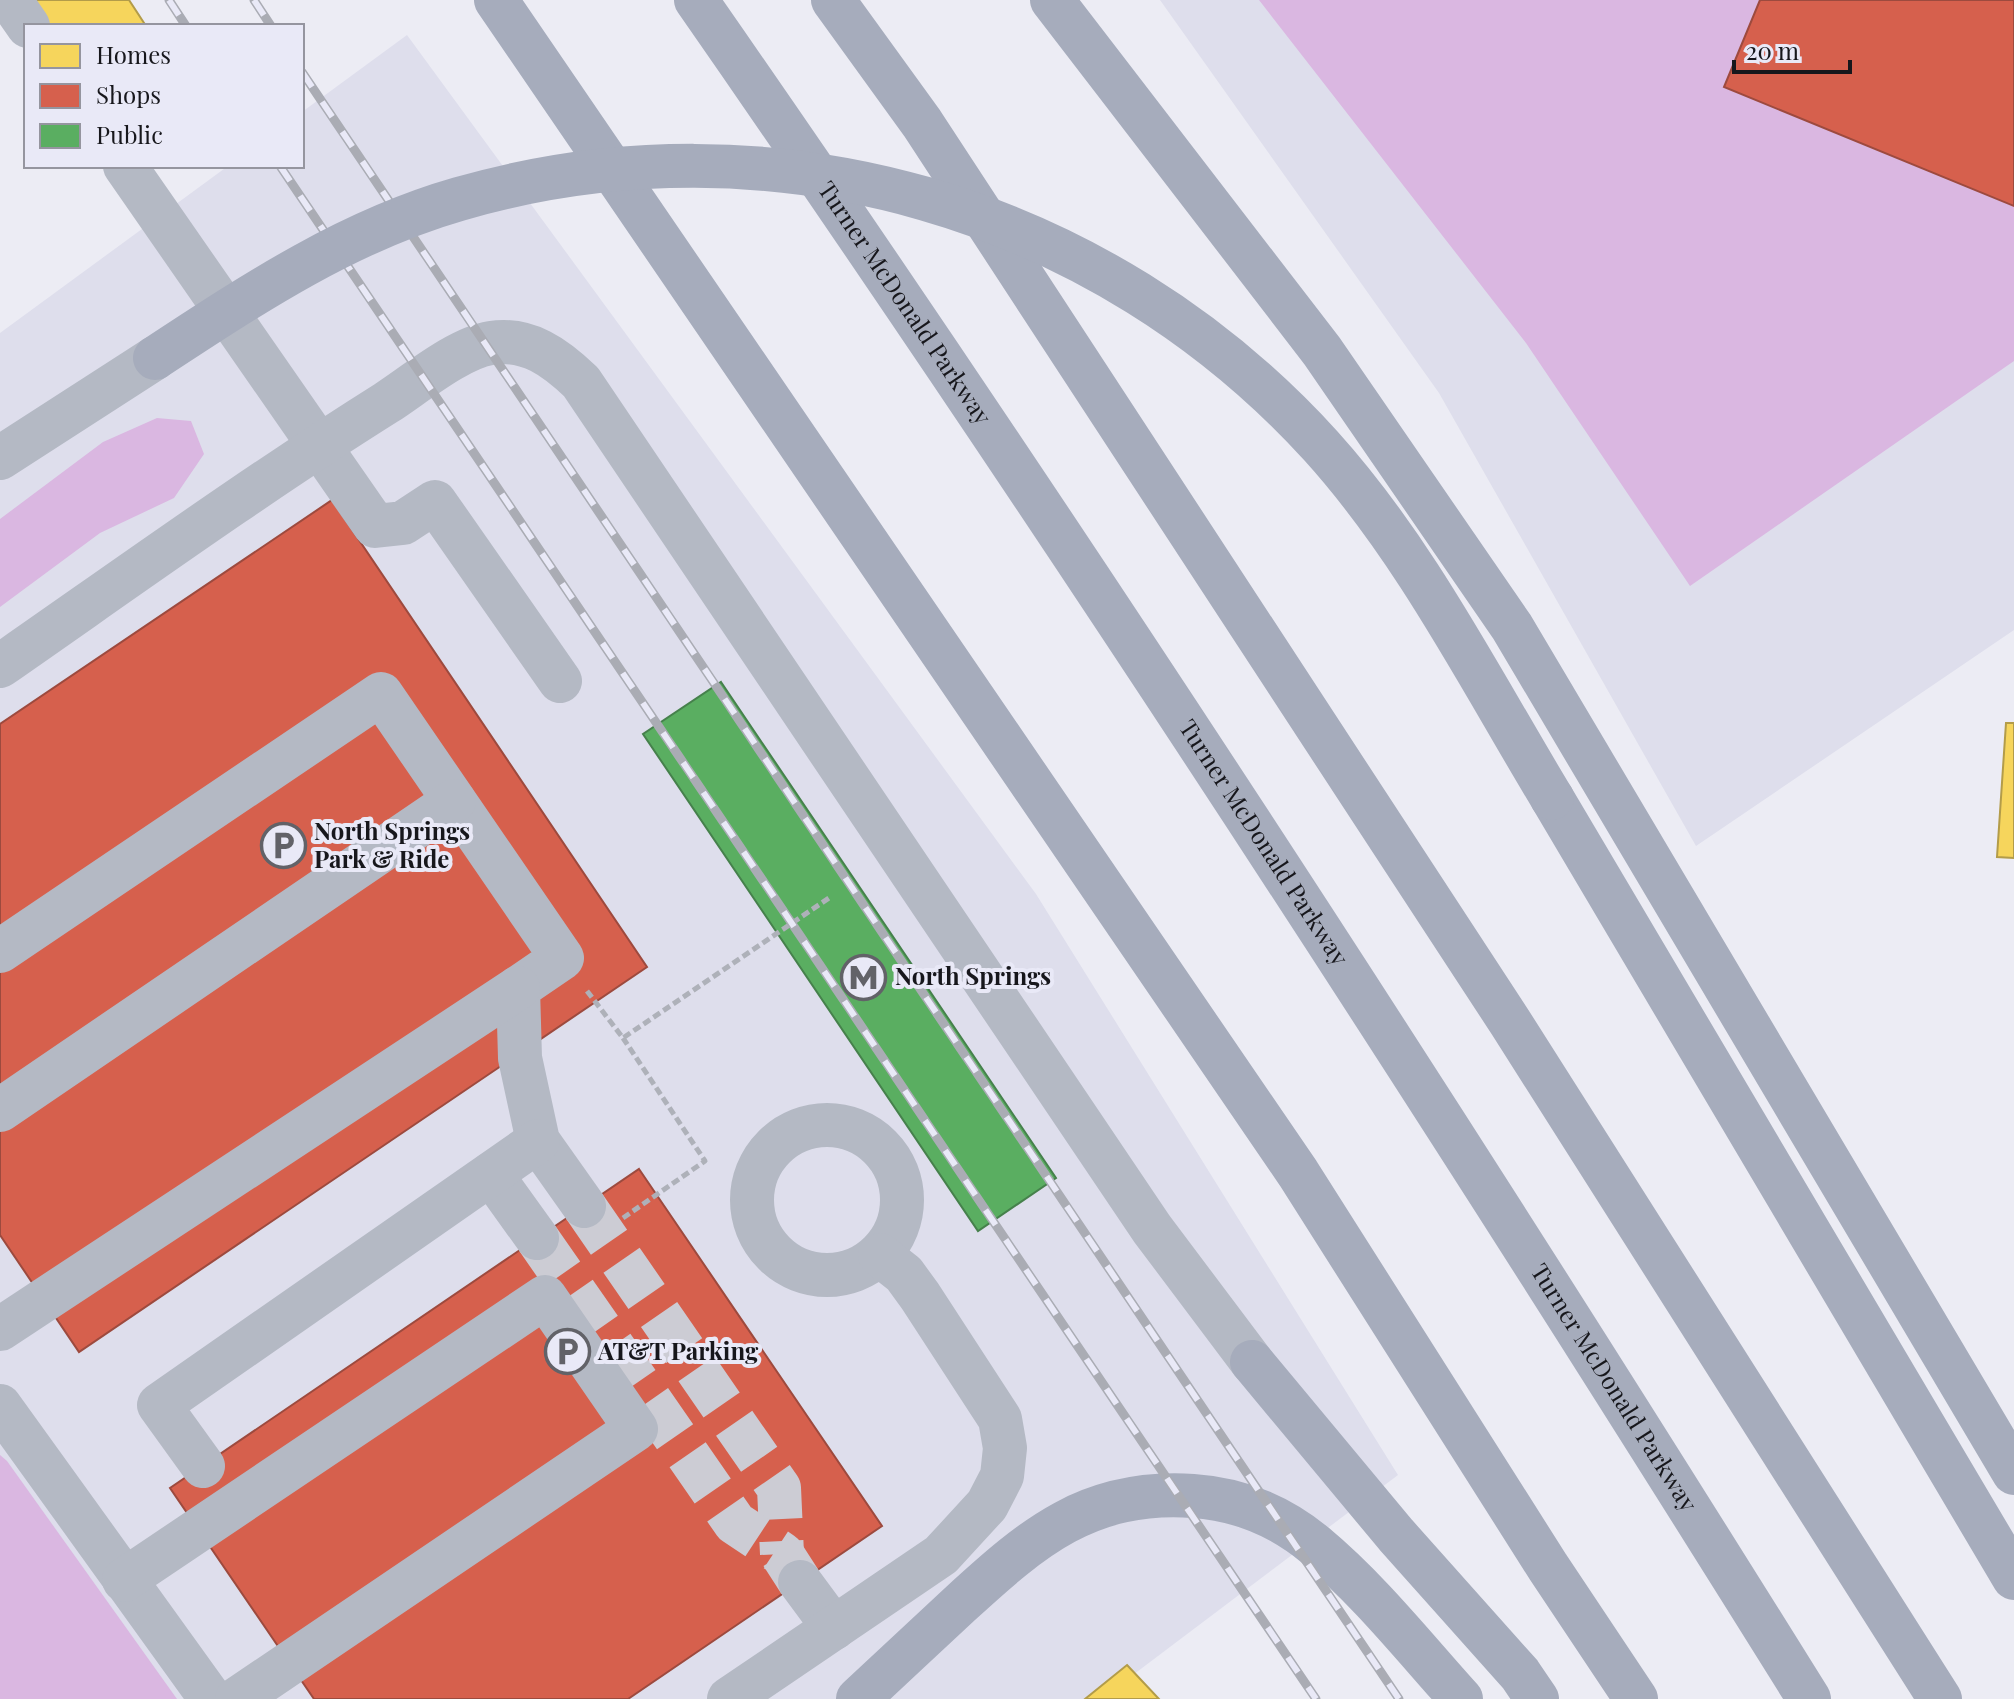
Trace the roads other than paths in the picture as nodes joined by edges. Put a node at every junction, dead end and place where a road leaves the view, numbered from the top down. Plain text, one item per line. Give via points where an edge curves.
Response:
1 (10, 0) edge
2 (496, 0) edge
3 (696, 0) edge
4 (833, 0) edge
5 (1052, 0) edge
6 (27, 24) edge
7 (126, 168) edge
8 (155, 358) joint
9 (318, 445) junction
10 (0, 458) edge
11 (0, 666) edge
12 (560, 681) dead end
13 (454, 801) junction
14 (0, 951) edge
15 (518, 988) junction
16 (0, 1110) edge
17 (538, 1141) junction
18 (491, 1174) junction
19 (598, 1215) tunnel mouth
20 (537, 1238) tunnel mouth
21 (880, 1255) dead end
22 (0, 1329) edge
23 (1252, 1362) joint
24 (4, 1412) edge
25 (203, 1466) dead end
26 (2014, 1473) edge
27 (2014, 1578) edge
28 (124, 1580) junction
29 (800, 1582) tunnel mouth
30 (834, 1628) junction
31 (211, 1699) edge
32 (237, 1699) edge
33 (729, 1699) edge
34 (858, 1699) edge
35 (1461, 1699) edge
36 (1537, 1699) edge
37 (1636, 1699) edge
38 (1809, 1699) edge
39 (1940, 1699) edge

1 - 6 lane
2 - 37 highway via 1298,1173
3 - 38 highway, Turner McDonald Parkway via 961,385 1258,835
4 - 39 highway via 922,123 1502,1009
5 - 26 highway via 1322,351 1512,627
7 - 9 lane
8 - 10 lane
8 - 27 highway, bridge via 305,263 380,227 458,199 626,167 705,165 861,183 929,200 1068,252 1139,291 1205,337 1322,448 1419,577
9 - 11 lane
9 - 12 lane via 375,526 403,523 435,502
9 - 23 lane via 455,359 490,343 524,343 558,359 581,382 1152,1229
13 - 14 lane via 381,694
13 - 15 lane via 562,958
13 - 16 lane
15 - 17 lane via 520,1058
15 - 22 lane
17 - 18 lane
17 - 19 lane
18 - 20 lane
18 - 25 lane via 159,1405
21 - 30 lane via 912,1285 1000,1419 1002,1476 987,1505 941,1555
23 - 36 highway
24 - 28 lane
28 - 31 lane
28 - 32 lane via 545,1297 636,1429
29 - 30 lane
30 - 33 lane
34 - 35 highway via 1029,1543 1060,1522 1104,1504 1160,1494 1217,1498 1266,1512 1313,1544 1354,1581

